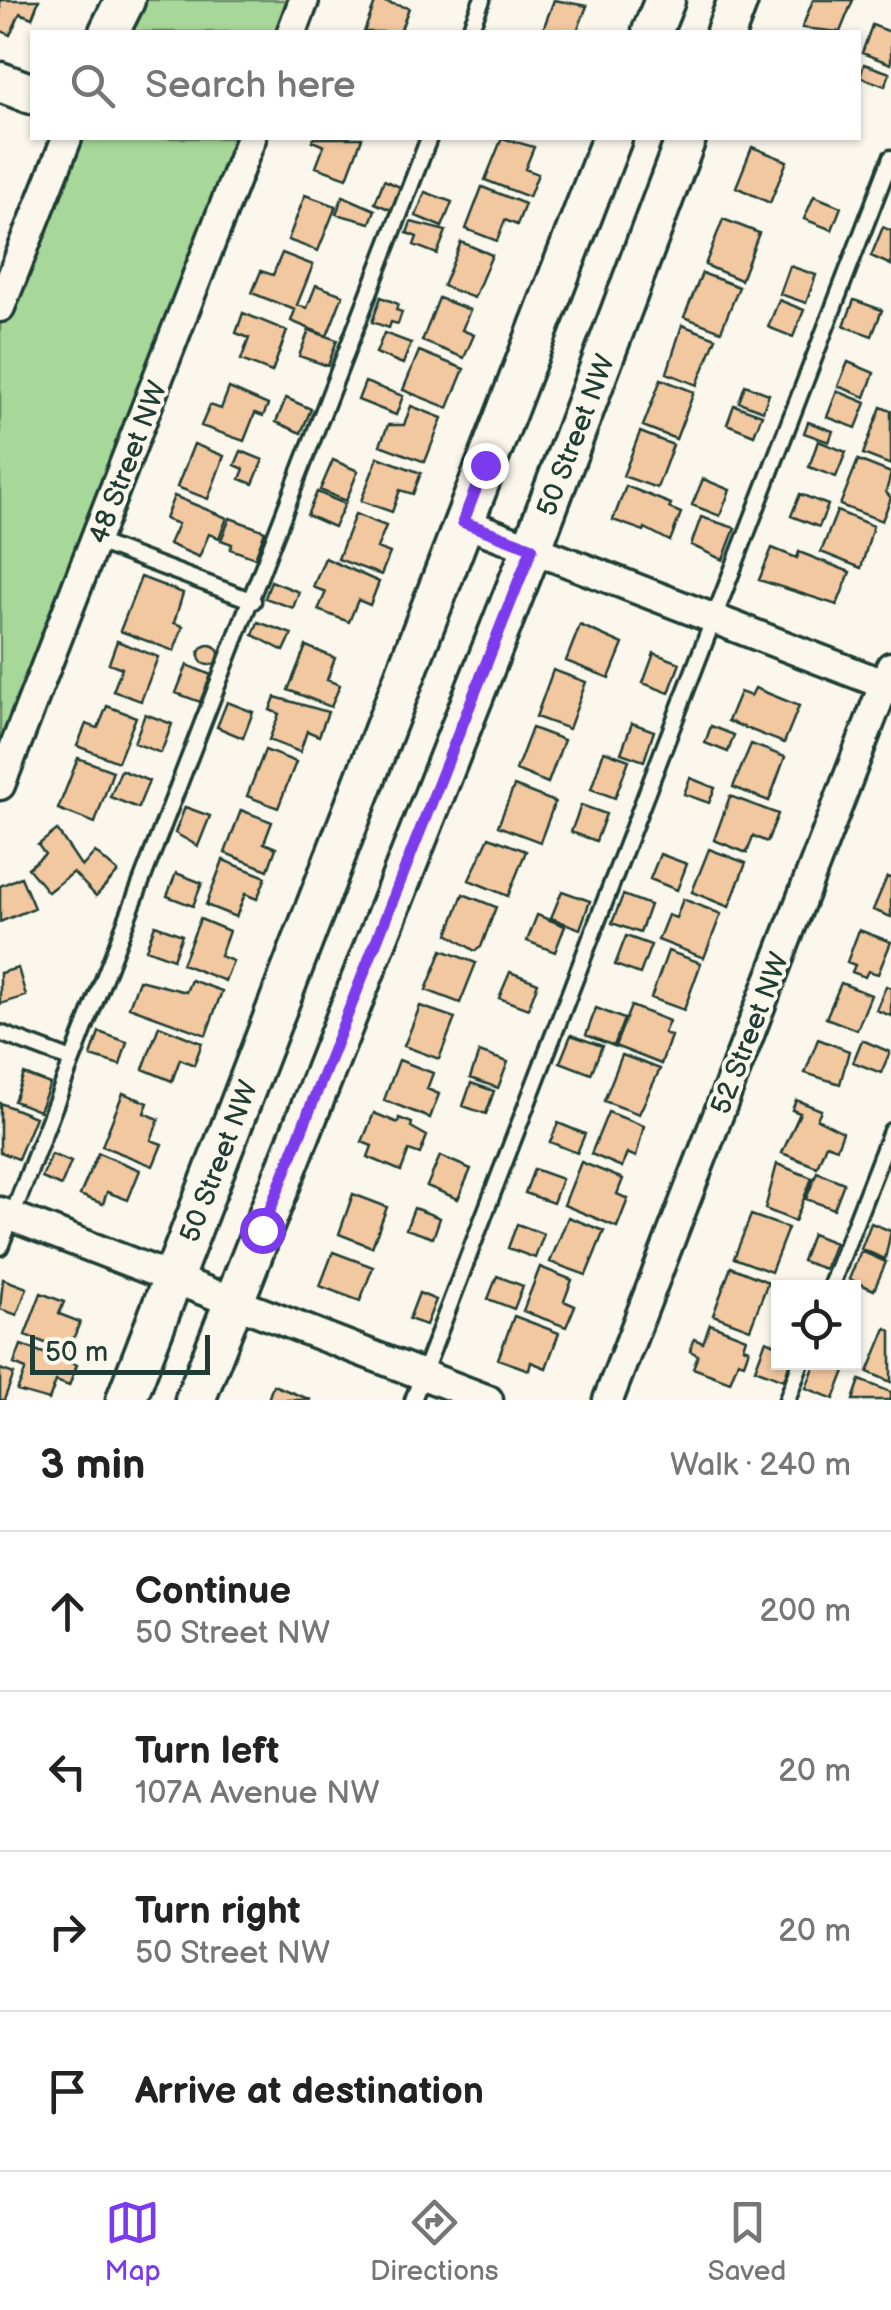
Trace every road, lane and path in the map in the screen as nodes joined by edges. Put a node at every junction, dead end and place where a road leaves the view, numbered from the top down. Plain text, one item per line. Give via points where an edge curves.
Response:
1 (125, 0) edge
2 (304, 0) edge
3 (482, 0) edge
4 (664, 0) edge
5 (738, 0) edge
6 (110, 30) edge
7 (293, 30) edge
8 (470, 30) edge
9 (653, 30) edge
10 (727, 30) edge
11 (0, 82) edge
12 (30, 93) edge
13 (66, 140) edge
14 (251, 140) edge
15 (428, 140) edge
16 (611, 140) edge
17 (685, 140) edge
18 (891, 158) edge
19 (0, 308) edge
20 (463, 522) junction
21 (97, 542) junction
22 (532, 548) junction
23 (253, 601) junction
24 (713, 618) junction
25 (889, 679) edge
26 (0, 785) edge
27 (0, 1033) edge
28 (72, 1060) junction
29 (891, 1131) edge
30 (6, 1214) edge
31 (0, 1248) edge
32 (172, 1278) junction
33 (833, 1280) edge
34 (234, 1302) junction
35 (798, 1370) edge
36 (418, 1387) edge
37 (126, 1400) edge
38 (195, 1400) edge
39 (488, 1400) edge
40 (608, 1400) edge
41 (787, 1400) edge

1 - 6 street
2 - 7 street
3 - 8 lane
4 - 9 street
5 - 10 street
11 - 12 street
13 - 19 street
14 - 21 street, 48 Street NW
15 - 23 lane
16 - 20 street, 50 Street NW
17 - 22 street, 50 Street NW
18 - 24 lane
20 - 22 street
20 - 32 street, 50 Street NW
21 - 23 lane
21 - 26 street, 48 Street NW
22 - 24 street
22 - 34 street, 50 Street NW
23 - 28 lane
24 - 25 street
24 - 36 lane
25 - 40 street, 52 Street NW
27 - 28 lane
28 - 30 lane
29 - 33 lane
30 - 31 lane
30 - 32 street
32 - 34 street
32 - 37 street, 50 Street NW
34 - 36 street
34 - 38 street, 50 Street NW
35 - 41 lane
36 - 39 street

